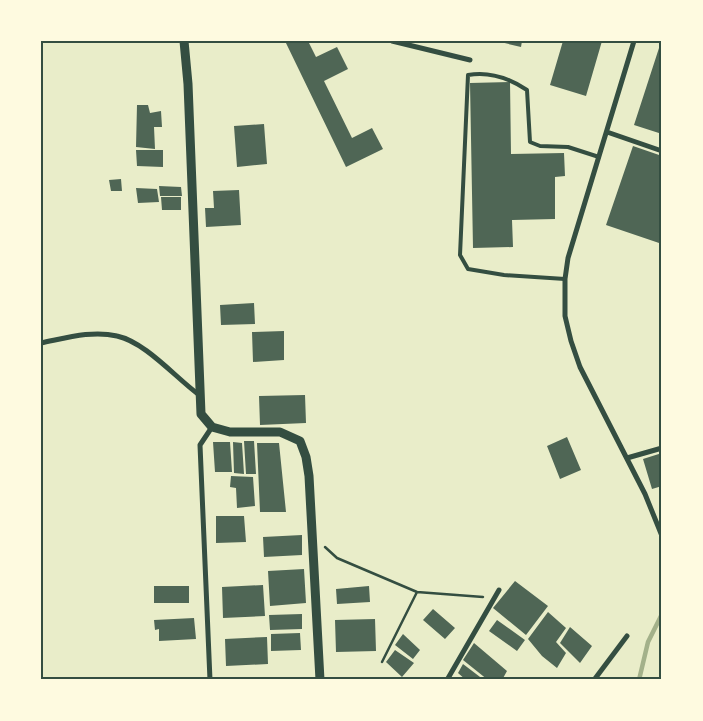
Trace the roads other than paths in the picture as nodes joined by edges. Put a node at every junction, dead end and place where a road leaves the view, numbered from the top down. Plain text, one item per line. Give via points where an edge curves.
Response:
1 (184, 41) edge
2 (392, 41) edge
3 (634, 41) edge
4 (470, 60) dead end
5 (607, 132) junction
6 (662, 150) edge
7 (599, 157) junction
8 (565, 279) junction
9 (41, 343) edge
10 (198, 394) junction
11 (212, 427) junction
12 (662, 448) edge
13 (627, 458) junction
14 (662, 536) edge
15 (499, 590) dead end
16 (627, 636) dead end
17 (210, 680) edge
18 (320, 680) edge
19 (448, 680) edge
20 (594, 680) edge

1 - 10 street
2 - 4 street
3 - 5 street
5 - 6 street
5 - 7 street
7 - 8 street via 568,258
7 - 8 lane via 568,147 540,146 530,142 527,90 511,79 479,73 468,75 460,255 468,269
8 - 13 street via 565,316 580,367
9 - 10 street via 77,335 119,336 150,355
10 - 11 street via 201,414
11 - 17 street via 200,445
11 - 18 street via 230,432 280,432 300,442 309,476
12 - 13 street
13 - 14 street
15 - 19 street
16 - 20 street

